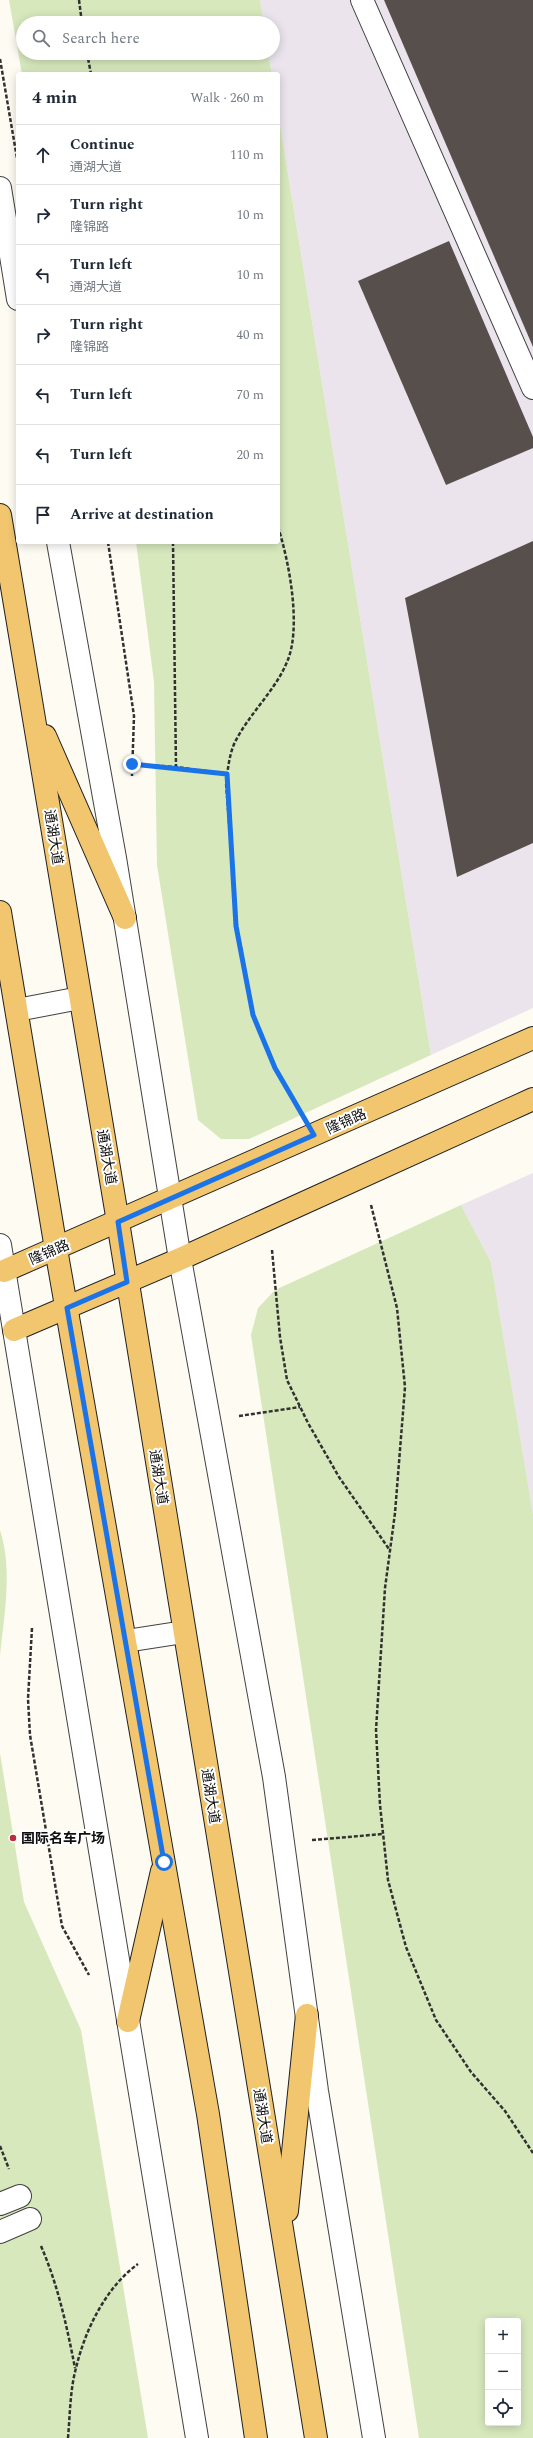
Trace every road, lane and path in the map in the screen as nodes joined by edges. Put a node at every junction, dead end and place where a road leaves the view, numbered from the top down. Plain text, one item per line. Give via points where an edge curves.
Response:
1 (79, 0) edge
2 (362, 0) edge
3 (81, 16) edge
4 (0, 59) edge
5 (88, 60) edge
6 (90, 72) edge
7 (16, 153) edge
8 (0, 188) edge
9 (16, 287) edge
10 (533, 388) edge
11 (0, 516) edge
12 (280, 534) edge
13 (58, 544) edge
14 (173, 544) edge
15 (32, 706) junction
16 (132, 764) dead end
17 (176, 767) junction
18 (227, 774) junction
19 (0, 912) edge
20 (124, 918) junction
21 (80, 998) junction
22 (17, 1010) junction
23 (533, 1038) edge
24 (533, 1099) edge
25 (314, 1135) junction
26 (362, 1176) junction
27 (171, 1198) junction
28 (268, 1218) junction
29 (118, 1222) junction
30 (0, 1245) edge
31 (56, 1249) junction
32 (180, 1259) junction
33 (4, 1271) junction
34 (127, 1282) junction
35 (67, 1308) junction
36 (14, 1330) junction
37 (300, 1407) junction
38 (232, 1417) dead end
39 (390, 1550) junction
40 (184, 1632) junction
41 (126, 1641) junction
42 (383, 1834) junction
43 (305, 1840) dead end
44 (164, 1862) junction
45 (307, 2015) junction
46 (128, 2021) junction
47 (0, 2146) edge
48 (533, 2153) edge
49 (20, 2196) joint
50 (0, 2204) edge
51 (30, 2219) joint
52 (0, 2232) edge
53 (284, 2240) junction
54 (140, 2262) dead end
55 (75, 2368) junction
56 (68, 2438) edge
57 (197, 2438) edge
58 (256, 2438) edge
59 (316, 2438) edge
60 (374, 2438) edge

1 - 3 path
2 - 10 street
4 - 7 path
5 - 6 path
8 - 9 street
11 - 15 main road, 通湖大道
12 - 18 path via 286,553 293,606 288,662 236,742
13 - 20 street
14 - 17 path
15 - 20 main road
15 - 21 main road, 通湖大道
16 - 17 path
17 - 18 path
18 - 25 path via 236,926 253,1015 275,1068
19 - 22 main road
20 - 27 street
21 - 22 street
21 - 29 main road, 通湖大道
22 - 31 main road
23 - 25 main road, 隆锦路
24 - 26 main road
25 - 27 main road, 隆锦路
26 - 28 main road
26 - 39 path via 397,1308 405,1387
27 - 29 main road, 隆锦路
27 - 32 street
28 - 32 main road
28 - 37 path via 287,1380
29 - 31 main road, 隆锦路
29 - 34 main road, 通湖大道
30 - 33 street
31 - 33 main road, 隆锦路
31 - 35 main road
32 - 34 main road
32 - 45 street via 274,1777
33 - 36 street
34 - 35 main road
34 - 40 main road, 通湖大道
35 - 36 main road
35 - 41 main road
36 - 46 street
37 - 38 path
37 - 39 path via 339,1477
39 - 42 path via 385,1588 376,1730
40 - 41 street
40 - 53 main road, 通湖大道
41 - 44 main road
42 - 43 path
42 - 48 path via 388,1880 406,1947 436,2020 471,2072 506,2111
44 - 46 main road
44 - 58 main road via 211,2133
45 - 53 main road
45 - 60 street
46 - 57 street
47 - 49 path
49 - 50 street
51 - 52 street
51 - 55 path via 51,2268 67,2325
53 - 59 main road, 通湖大道
54 - 55 path via 129,2270 103,2303 87,2334
55 - 56 path

